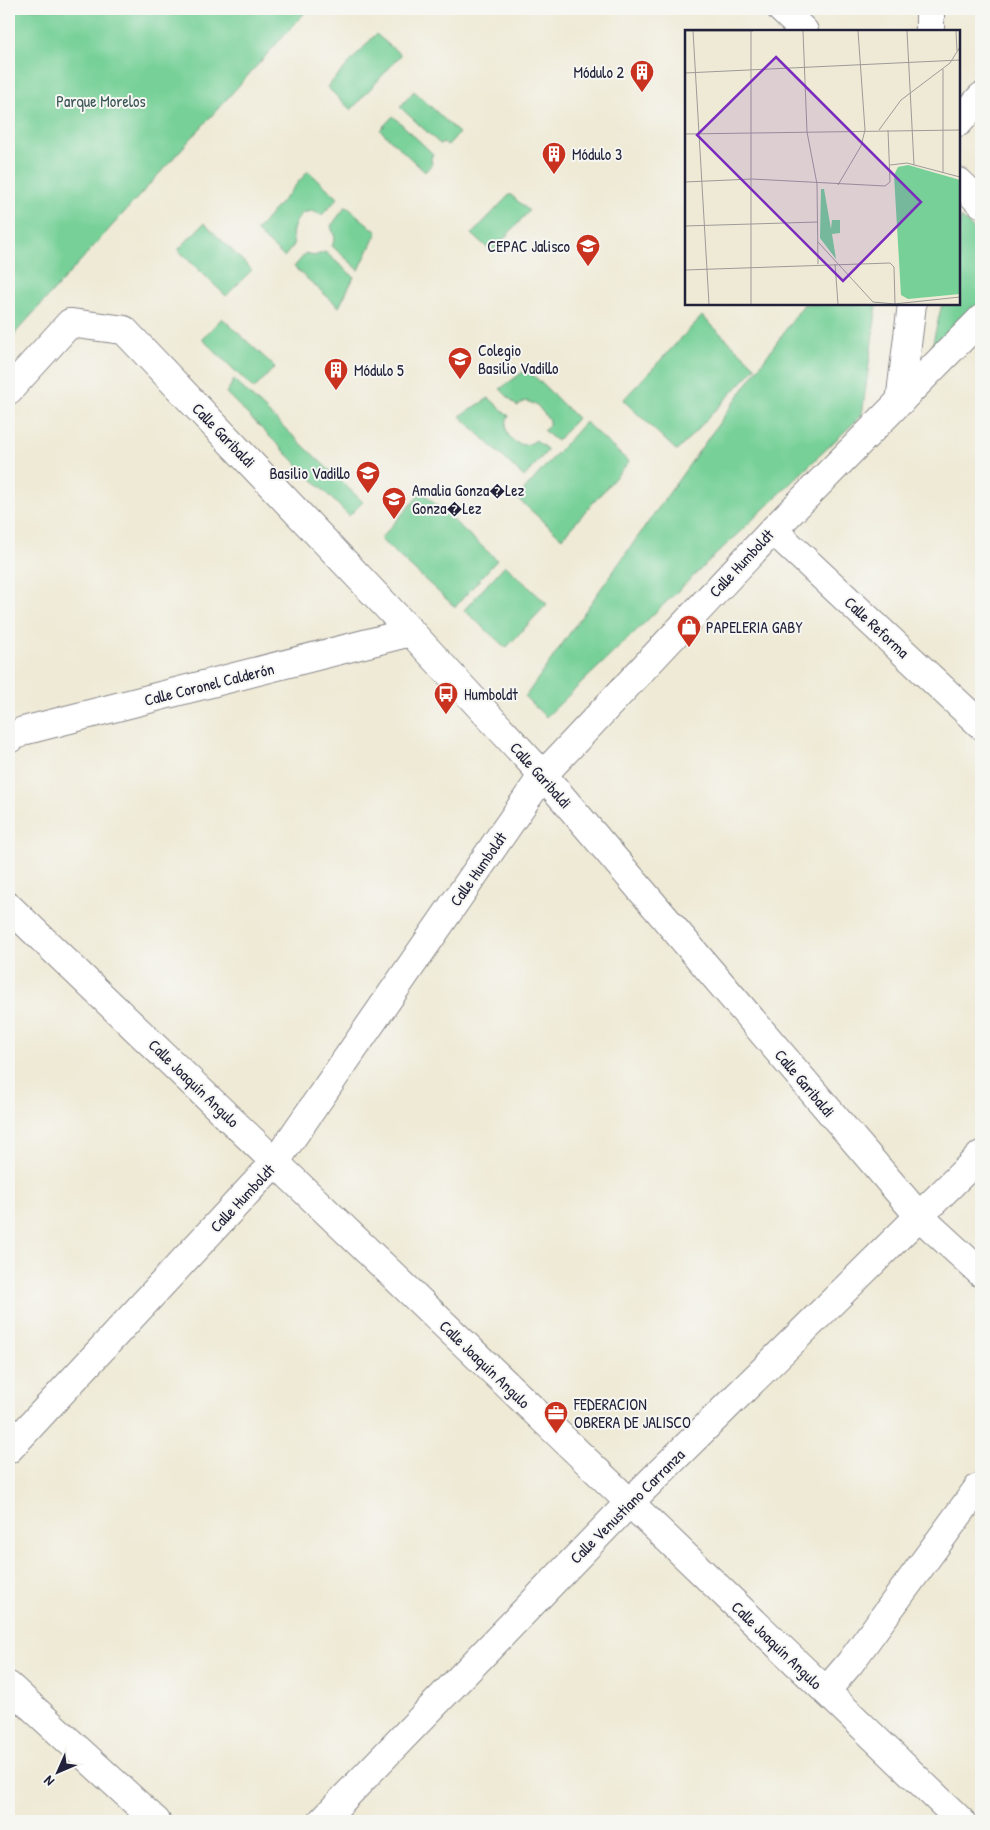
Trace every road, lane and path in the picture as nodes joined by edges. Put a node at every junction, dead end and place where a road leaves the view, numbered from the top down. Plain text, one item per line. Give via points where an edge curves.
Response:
1 (781, 9) edge
2 (930, 9) edge
3 (803, 30) edge
4 (930, 30) edge
5 (981, 97) edge
6 (960, 121) edge
7 (960, 183) edge
8 (981, 203) edge
9 (912, 305) edge
10 (981, 319) edge
11 (9, 390) edge
12 (900, 402) junction
13 (773, 530) junction
14 (411, 632) junction
15 (981, 725) edge
16 (9, 739) edge
17 (542, 775) junction
18 (9, 907) edge
19 (981, 1155) edge
20 (276, 1161) junction
21 (919, 1216) junction
22 (981, 1273) edge
23 (9, 1449) edge
24 (978, 1488) dead end
25 (629, 1503) junction
26 (9, 1686) edge
27 (826, 1692) junction
28 (981, 1812) edge
29 (156, 1821) edge
30 (322, 1821) edge
31 (961, 1821) edge
32 (973, 1821) edge

1 - 3 street
2 - 4 street
5 - 6 street
7 - 8 street
9 - 12 street
10 - 12 street, Calle Humboldt
11 - 14 street, Calle Garibaldi via 70,324 124,330
12 - 13 street, Calle Humboldt
13 - 15 street, Calle Reforma
13 - 17 street, Calle Humboldt
14 - 16 street, Calle Coronel Calderón via 23,731
14 - 17 street, Calle Garibaldi
17 - 20 street, Calle Humboldt
17 - 21 street, Calle Garibaldi
18 - 20 street, Calle Joaquín Angulo
19 - 21 street, Calle Venustiano Carranza
20 - 23 street, Calle Humboldt
20 - 25 street, Calle Joaquín Angulo
21 - 22 street, Calle Garibaldi
21 - 25 street, Calle Venustiano Carranza
24 - 27 street
25 - 27 street, Calle Joaquín Angulo
25 - 30 street, Calle Venustiano Carranza
26 - 29 street
27 - 31 street, Calle Joaquín Angulo
28 - 32 street

